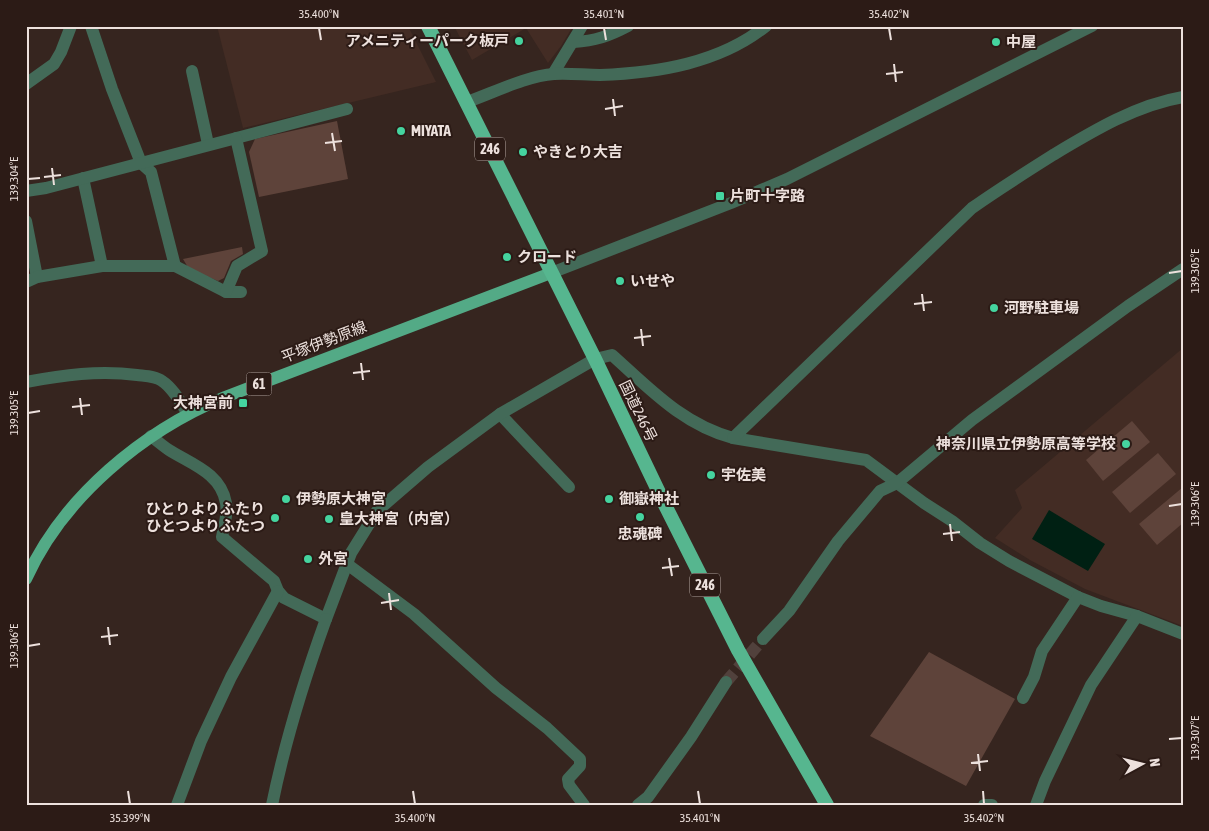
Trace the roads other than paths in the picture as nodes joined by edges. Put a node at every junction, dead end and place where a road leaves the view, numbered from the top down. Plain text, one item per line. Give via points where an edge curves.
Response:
1 (70, 26) edge
2 (91, 26) edge
3 (428, 26) edge
4 (582, 26) edge
5 (628, 26) edge
6 (766, 26) edge
7 (1092, 26) edge
8 (574, 42) junction
9 (192, 71) dead end
10 (553, 74) junction
11 (27, 80) edge
12 (1183, 97) edge
13 (467, 102) junction
14 (347, 109) dead end
15 (236, 138) junction
16 (208, 144) junction
17 (141, 163) junction
18 (83, 178) junction
19 (26, 191) edge
20 (26, 221) edge
21 (102, 266) junction
22 (175, 266) junction
23 (1183, 268) edge
24 (552, 273) junction
25 (32, 280) edge
26 (226, 292) junction
27 (241, 292) dead end
28 (595, 359) junction
29 (26, 382) edge
30 (188, 414) junction
31 (500, 414) junction
32 (151, 436) junction
33 (733, 438) junction
34 (897, 483) junction
35 (569, 487) dead end
36 (347, 564) junction
37 (26, 579) edge
38 (278, 591) junction
39 (1078, 596) junction
40 (1137, 616) junction
41 (326, 619) junction
42 (1183, 634) edge
43 (762, 639) tunnel mouth
44 (726, 682) tunnel mouth
45 (1022, 698) dead end
46 (177, 805) edge
47 (272, 805) edge
48 (584, 805) edge
49 (638, 805) edge
50 (827, 805) edge
51 (984, 805) edge
52 (992, 805) edge
53 (1036, 805) edge

1 - 11 street via 54,64
2 - 17 street
3 - 13 highway, 国道246号 / 246
4 - 8 street
5 - 8 street via 605,37
6 - 10 street via 750,39 696,62 648,71
7 - 24 street via 787,179
8 - 10 street
9 - 16 street
10 - 13 street
12 - 33 street via 1129,114 1082,137 972,208
13 - 24 highway, 国道246号 / 246
14 - 15 street
15 - 16 street
15 - 26 street via 262,251 237,266
16 - 17 street
17 - 18 street
17 - 22 street via 151,172
18 - 19 street
18 - 21 street
20 - 25 street
21 - 22 street
21 - 25 street
22 - 26 street
23 - 34 street via 972,420
24 - 28 highway, 国道246号 / 246
24 - 30 main road, 平塚伊勢原線 / 61
26 - 27 street
28 - 31 street
28 - 33 street via 612,355 674,410 714,432
28 - 50 highway, 国道246号 / 246 via 738,650
29 - 30 street via 91,373 149,376 162,380
30 - 32 main road, 平塚伊勢原線 / 61
31 - 35 street
31 - 36 street via 428,467 377,511
32 - 37 main road, 平塚伊勢原線 / 61 via 84,494 46,543
32 - 38 street via 215,479 226,503 222,537 274,581
33 - 34 street via 866,460
34 - 39 street via 980,543
34 - 43 street via 880,491 838,541 789,611
36 - 41 street
36 - 48 street via 414,614 580,758 580,766 568,780
38 - 41 street via 284,598
38 - 46 street via 231,677 201,741
39 - 40 street
39 - 45 street via 1042,651 1034,677
40 - 42 street
40 - 53 street via 1091,685
41 - 47 street via 304,681
44 - 49 street via 691,737 648,797
51 - 52 street

